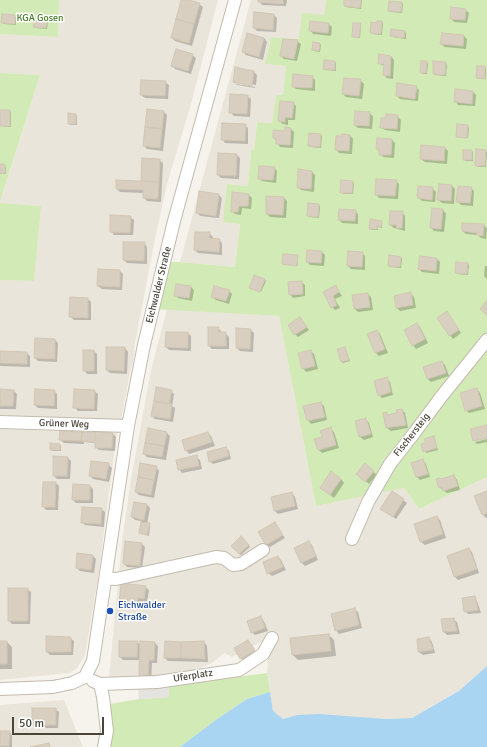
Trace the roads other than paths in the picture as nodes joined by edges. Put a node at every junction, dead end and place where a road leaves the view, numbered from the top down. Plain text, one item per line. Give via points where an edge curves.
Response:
1 (235, 0) edge
2 (487, 340) edge
3 (0, 422) edge
4 (128, 426) junction
5 (352, 539) dead end
6 (263, 550) dead end
7 (106, 578) junction
8 (272, 638) dead end
9 (85, 677) junction
10 (100, 684) junction
11 (0, 689) edge
12 (104, 747) edge

1 - 4 street, Eichwalder Straße via 174,221 144,345
2 - 5 street, Fischersteig via 390,464 368,502
3 - 4 street, Grüner Weg
4 - 7 street, Eichwalder Straße
6 - 7 street via 242,564 233,565 224,558 216,557 116,579
7 - 9 street, Eichwalder Straße via 93,661
8 - 10 street, Uferplatz via 264,654 239,670 157,682
9 - 10 street
9 - 11 street via 53,687
10 - 12 street via 107,730

